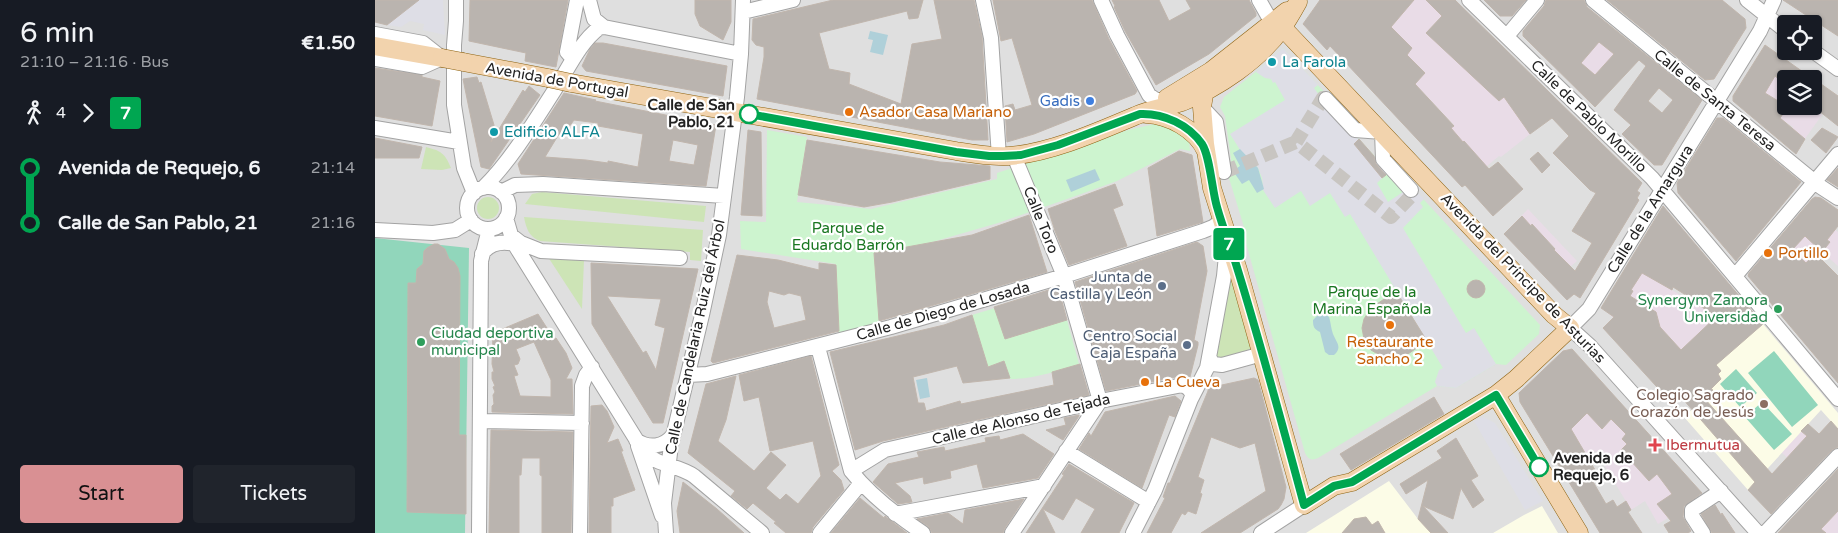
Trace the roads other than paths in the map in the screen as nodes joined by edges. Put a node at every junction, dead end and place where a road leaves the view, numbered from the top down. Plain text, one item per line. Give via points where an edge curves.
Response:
1 (457, 0) edge
2 (577, 0) edge
3 (589, 0) edge
4 (793, 0) edge
5 (983, 0) edge
6 (1101, 0) edge
7 (1259, 0) edge
8 (1469, 0) edge
9 (1537, 0) edge
10 (1593, 0) edge
11 (1747, 0) edge
12 (1774, 0) edge
13 (1299, 1) edge
14 (743, 6) edge
15 (1768, 16) junction
16 (1777, 24) edge
17 (604, 27) junction
18 (1273, 27) junction
19 (375, 34) edge
20 (1507, 36) junction
21 (375, 46) edge
22 (741, 54) junction
23 (1822, 57) edge
24 (441, 58) junction
25 (375, 59) edge
26 (573, 59) junction
27 (1216, 67) junction
28 (1838, 68) edge
29 (1203, 99) junction
30 (1326, 99) dead end
31 (1165, 100) junction
32 (1717, 102) junction
33 (735, 112) junction
34 (1140, 114) junction
35 (375, 128) edge
36 (1383, 132) junction
37 (459, 142) junction
38 (1206, 151) junction
39 (1838, 154) edge
40 (1006, 156) junction
41 (1224, 172) dead end
42 (1815, 182) junction
43 (1411, 190) dead end
44 (1662, 190) junction
45 (478, 191) junction
46 (501, 192) junction
47 (724, 196) junction
48 (1838, 198) edge
49 (506, 218) junction
50 (473, 222) junction
51 (491, 228) junction
52 (1224, 229) junction
53 (375, 230) edge
54 (513, 240) junction
55 (541, 251) junction
56 (680, 258) dead end
57 (482, 260) junction
58 (532, 271) junction
59 (1064, 276) junction
60 (1735, 276) junction
61 (1570, 328) junction
62 (818, 347) junction
63 (1262, 354) junction
64 (1209, 357) junction
65 (592, 367) junction
66 (688, 376) junction
67 (1193, 395) junction
68 (1496, 395) junction
69 (1838, 399) edge
70 (1099, 401) junction
71 (480, 421) junction
72 (582, 423) junction
73 (673, 435) junction
74 (636, 440) junction
75 (1066, 451) junction
76 (1838, 456) edge
77 (668, 465) junction
78 (851, 471) junction
79 (861, 483) junction
80 (1043, 486) junction
81 (1721, 491) junction
82 (1149, 502) junction
83 (1304, 505) junction
84 (895, 514) junction
85 (665, 530) edge
86 (756, 531) edge
87 (479, 533) edge
88 (581, 533) edge
89 (820, 533) edge
90 (923, 533) edge
91 (1012, 533) edge
92 (1133, 533) edge
93 (1261, 533) edge
94 (1579, 533) edge
95 (1703, 533) edge
96 (1758, 533) edge
97 (1765, 533) edge

1 - 37 street via 453,86
2 - 26 street via 567,52
3 - 17 street via 594,19
4 - 14 street
5 - 40 street, Calle Toro
6 - 31 street via 1149,94 1156,100
7 - 18 street
8 - 20 street, Calle de Pablo Morillo
9 - 20 street
10 - 32 street, Calle de Santa Teresa
11 - 15 street
12 - 15 street, Calle de la Amargura
13 - 18 main road
14 - 22 street, Calle de Candelaria Ruiz del Árbol
15 - 16 street
15 - 32 street, Calle de la Amargura
17 - 22 street
17 - 26 street via 595,31
18 - 27 main road, Avenida de Portugal
18 - 29 main road, Avenida de Portugal via 1265,47
18 - 36 main road, Avenida del Príncipe de Asturias
19 - 24 street, Avenida de Portugal via 423,43
20 - 44 street, Calle de Pablo Morillo
21 - 24 main road, Avenida de Portugal
22 - 33 street, Calle de Candelaria Ruiz del Árbol
23 - 28 street
24 - 25 street via 422,67
24 - 33 main road, Avenida de Portugal, bridge
26 - 45 street via 505,163
27 - 29 main road via 1208,79
27 - 31 main road, Avenida de Portugal
29 - 34 main road, Avenida de Portugal via 1183,101
29 - 38 main road
29 - 41 street via 1216,122
30 - 36 street via 1355,130
31 - 34 main road, Avenida de Portugal
32 - 42 street, Calle de Santa Teresa
32 - 44 street, Calle de la Amargura
33 - 40 main road, Avenida de Portugal via 956,152
33 - 47 street, Calle de Candelaria Ruiz del Árbol
34 - 38 main road via 1160,116 1178,123 1194,135
34 - 40 main road, Avenida de Portugal via 1058,145
35 - 37 street
36 - 43 street via 1383,159
36 - 61 main road, Avenida del Príncipe de Asturias via 1554,315
37 - 45 street via 465,174
38 - 52 main road via 1213,193
39 - 42 street
40 - 59 street, Calle Toro
42 - 48 street, Calle de Santa Teresa
42 - 60 street
44 - 60 street, Calle de Pablo Morillo
44 - 61 street, Calle de la Amargura via 1587,312
45 - 46 street via 491,188
45 - 50 street via 467,208
46 - 47 street via 515,185 543,184
46 - 49 street via 508,204
47 - 66 street, Calle de Candelaria Ruiz del Árbol via 715,257
49 - 51 street
49 - 54 street
50 - 51 street via 483,228
50 - 53 street via 455,230 433,233
50 - 57 street
51 - 54 street
51 - 57 street
52 - 59 street, Calle de Diego de Losada via 1213,227
52 - 63 main road
52 - 64 street via 1225,270
54 - 55 street
54 - 57 street via 488,248
54 - 58 street
55 - 56 street
55 - 58 street via 533,260
57 - 71 street
58 - 65 street
59 - 62 street, Calle de Diego de Losada
59 - 70 street, Calle Toro
60 - 69 street, Calle de Pablo Morillo
61 - 68 main road, Calle de la Amargura
61 - 81 street, Avenida del Príncipe de Asturias
62 - 66 street, Calle de Diego de Losada
62 - 78 street
63 - 64 street via 1219,365 1213,364
63 - 83 main road
64 - 67 street via 1205,373
65 - 72 street via 582,386
65 - 74 street
66 - 73 street, Calle de Candelaria Ruiz del Árbol
67 - 70 street, Calle de Alonso de Tejada via 1183,386
67 - 82 street
68 - 83 main road, Calle de la Amargura via 1352,482 1334,486
68 - 94 main road
70 - 75 street
70 - 78 street, Calle de Alonso de Tejada via 885,450
71 - 72 street
71 - 87 street
72 - 88 street
73 - 74 street via 656,446
73 - 77 street, Calle de Candelaria Ruiz del Árbol
74 - 77 street via 649,457
74 - 85 street
75 - 80 street
75 - 82 street
76 - 97 street
77 - 85 street, Calle de Candelaria Ruiz del Árbol
77 - 86 street via 694,476
78 - 79 street
79 - 84 street
79 - 89 street
80 - 84 street
80 - 91 street
81 - 95 street via 1692,510 1692,516
81 - 96 street, Avenida del Príncipe de Asturias
82 - 92 street
83 - 93 street
84 - 90 street

